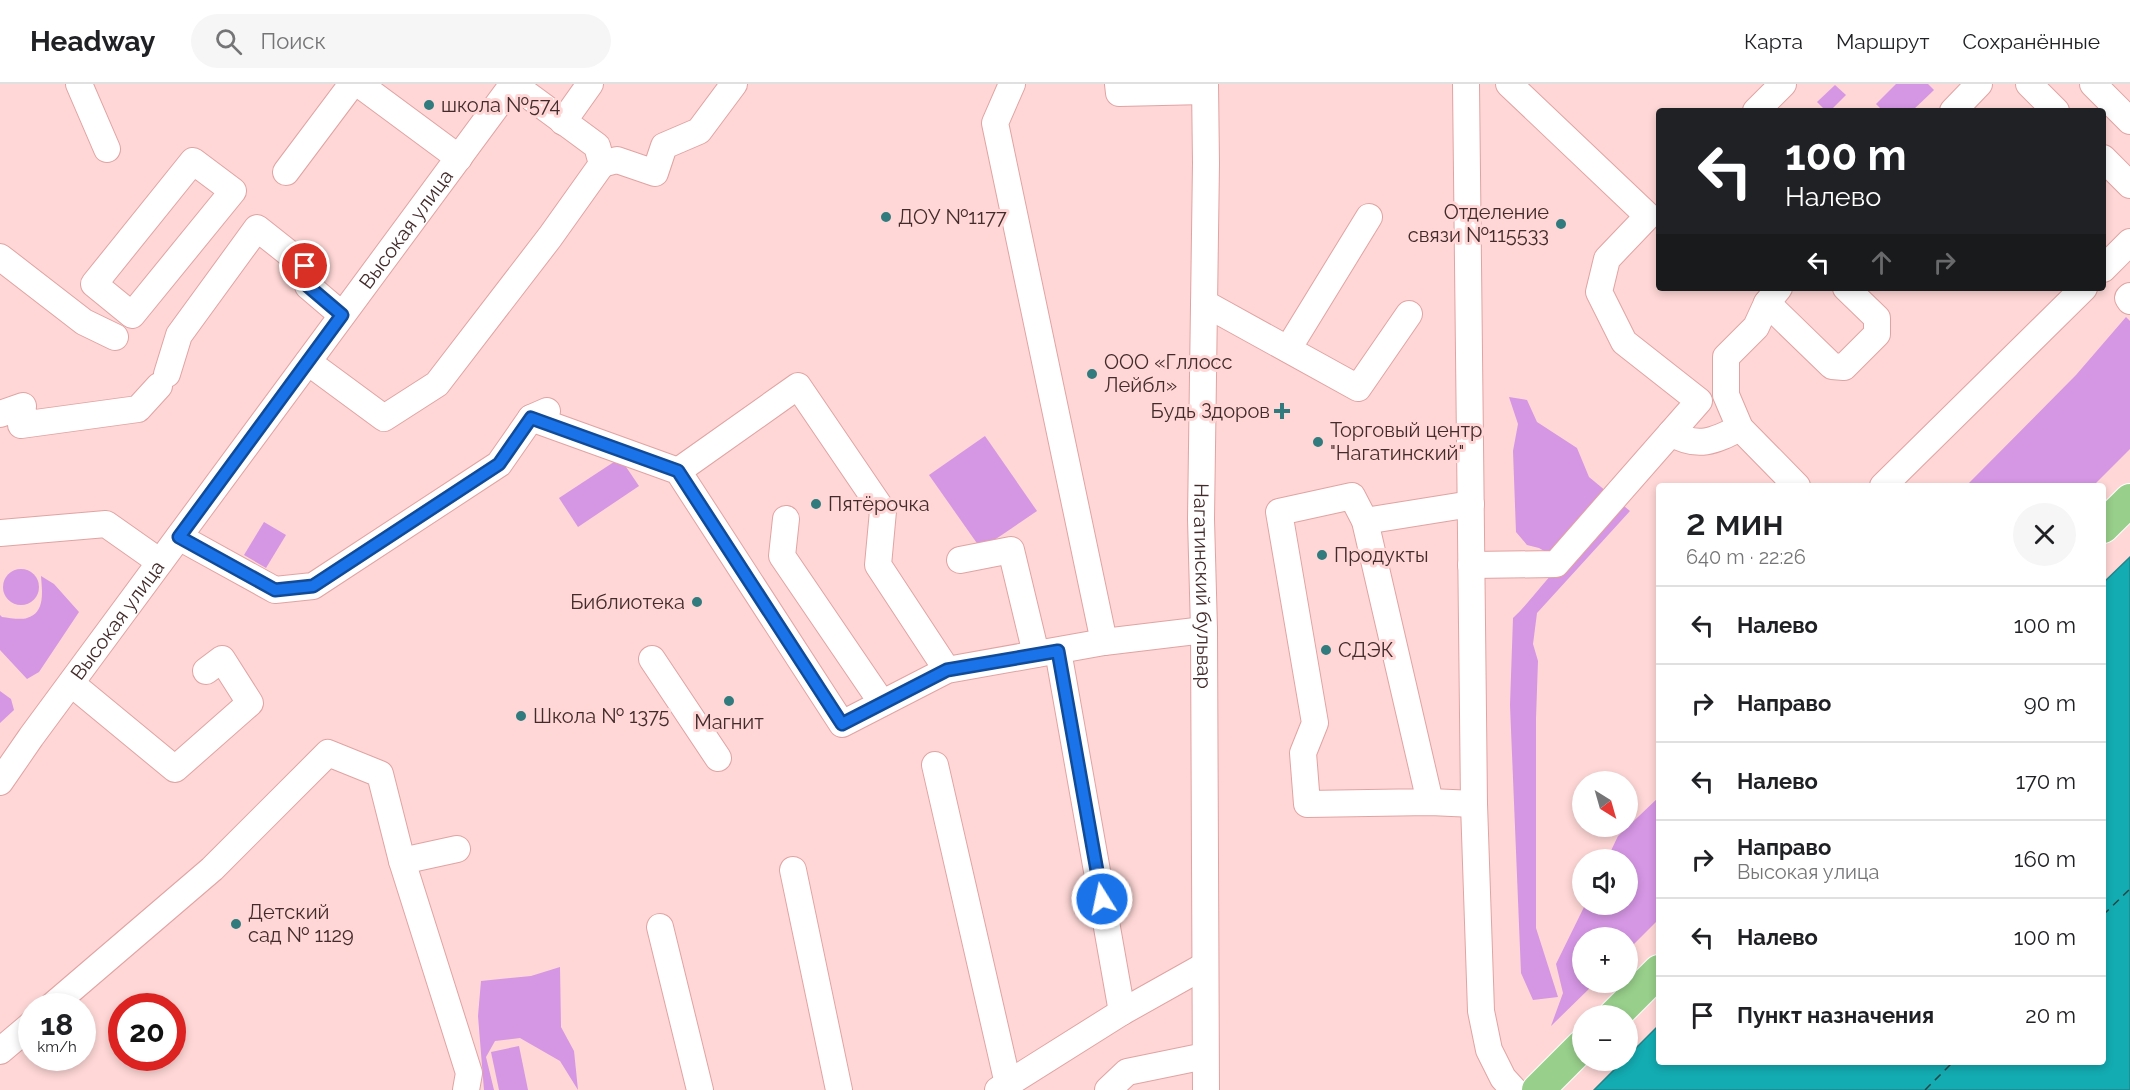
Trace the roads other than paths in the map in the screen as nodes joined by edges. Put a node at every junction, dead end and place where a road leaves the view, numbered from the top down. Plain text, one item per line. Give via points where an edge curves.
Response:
1 (79, 84) edge
2 (352, 84) edge
3 (359, 84) edge
4 (513, 84) edge
5 (590, 84) edge
6 (734, 84) edge
7 (1012, 84) edge
8 (1118, 84) edge
9 (1466, 84) edge
10 (1509, 84) edge
11 (1783, 84) edge
12 (1979, 84) edge
13 (2029, 84) edge
14 (2093, 84) edge
15 (1205, 87) edge
16 (1759, 108) edge
17 (1956, 108) edge
18 (2053, 108) edge
19 (2130, 121) edge
20 (563, 122) junction
21 (107, 149) dead end
22 (459, 158) junction
23 (2106, 161) edge
24 (602, 164) junction
25 (286, 172) dead end
26 (2130, 185) edge
27 (1654, 211) edge
28 (1369, 217) dead end
29 (2130, 242) edge
30 (0, 257) edge
31 (2106, 266) edge
32 (1849, 291) edge
33 (2081, 291) edge
34 (1773, 296) edge
35 (2130, 296) edge
36 (2130, 301) edge
37 (1204, 303) junction
38 (119, 304) junction
39 (1409, 314) dead end
40 (342, 315) junction
41 (1288, 350) junction
42 (308, 362) junction
43 (0, 414) edge
44 (1740, 428) junction
45 (1671, 433) junction
46 (678, 471) junction
47 (1794, 483) edge
48 (1886, 483) edge
49 (2130, 500) edge
50 (1471, 504) junction
51 (786, 519) dead end
52 (1365, 521) junction
53 (2106, 524) edge
54 (0, 533) edge
55 (179, 537) junction
56 (960, 560) dead end
57 (160, 562) junction
58 (1471, 565) junction
59 (1204, 630) junction
60 (1104, 642) junction
61 (1047, 653) junction
62 (652, 659) dead end
63 (206, 670) dead end
64 (947, 670) junction
65 (72, 684) junction
66 (882, 703) junction
67 (718, 758) dead end
68 (935, 765) dead end
69 (0, 782) edge
70 (1430, 802) junction
71 (1474, 804) junction
72 (457, 849) dead end
73 (402, 861) junction
74 (793, 870) dead end
75 (660, 927) dead end
76 (1204, 966) junction
77 (1656, 974) edge
78 (67, 993) edge
79 (1625, 1005) edge
80 (1122, 1012) junction
81 (18, 1035) edge
82 (0, 1050) edge
83 (1489, 1050) junction
84 (1205, 1056) junction
85 (1572, 1056) edge
86 (1003, 1087) edge
87 (466, 1090) edge
88 (700, 1090) edge
89 (839, 1090) edge
90 (1108, 1090) edge
91 (1206, 1090) edge
92 (1494, 1090) edge
93 (1514, 1090) edge
94 (1538, 1090) edge

1 - 21 street
2 - 25 street
3 - 22 street
4 - 20 street
4 - 22 street, Высокая улица
5 - 20 street
6 - 24 street via 699,131 664,146 655,173 617,160
7 - 60 street via 995,123
8 - 15 street via 1119,93
9 - 50 street
10 - 27 street
11 - 16 street
12 - 17 street
13 - 18 street
14 - 19 street
15 - 37 street, Нагатинский бульвар
20 - 24 street via 597,146
22 - 40 street, Высокая улица
23 - 26 street
24 - 42 street via 437,384 384,418
27 - 45 street via 1607,259 1599,291 1624,342 1699,401
28 - 41 street
29 - 31 street
30 - 38 street via 84,322 107,333
32 - 34 street via 1876,318 1877,334 1844,367 1832,366
33 - 48 street
34 - 44 street via 1756,327 1726,357 1726,395
35 - 36 street
37 - 41 street
37 - 59 street, Нагатинский бульвар
38 - 38 street via 132,315 233,191 193,161 94,284
39 - 41 street via 1358,388
40 - 42 street, Высокая улица
40 - 43 street via 308,286 305,266 257,228 179,335 163,380 138,409 21,425 23,406
42 - 55 street, Высокая улица
44 - 45 street via 1711,442 1683,440
44 - 47 street
45 - 58 street via 1556,564
46 - 55 street via 542,413 499,464 313,586 275,590
46 - 64 street via 798,386 883,511 878,565
46 - 66 street via 842,724
49 - 53 main road
50 - 52 street
50 - 58 street
51 - 66 street via 782,556
52 - 70 street
52 - 70 street via 1352,496 1279,512 1315,723 1303,753 1307,804
54 - 57 street via 106,524
55 - 57 street, Высокая улица
56 - 61 street via 1011,550
57 - 65 street, Высокая улица
58 - 71 street
59 - 60 street
59 - 76 street, Нагатинский бульвар
60 - 61 street
61 - 64 street
61 - 80 street
62 - 67 street
63 - 65 street via 222,659 250,703 176,769
64 - 66 street
65 - 69 street, Высокая улица
68 - 86 street
70 - 71 street
71 - 83 street via 1481,1011
72 - 73 street
73 - 78 street via 380,774 328,753 212,869
73 - 87 street via 469,1073
74 - 89 street
75 - 88 street
76 - 80 street
76 - 84 street, Нагатинский бульвар
77 - 79 main road
80 - 86 street
81 - 82 street
83 - 92 street
83 - 93 street
84 - 90 street via 1127,1072
84 - 91 street, Нагатинский бульвар
85 - 94 main road

